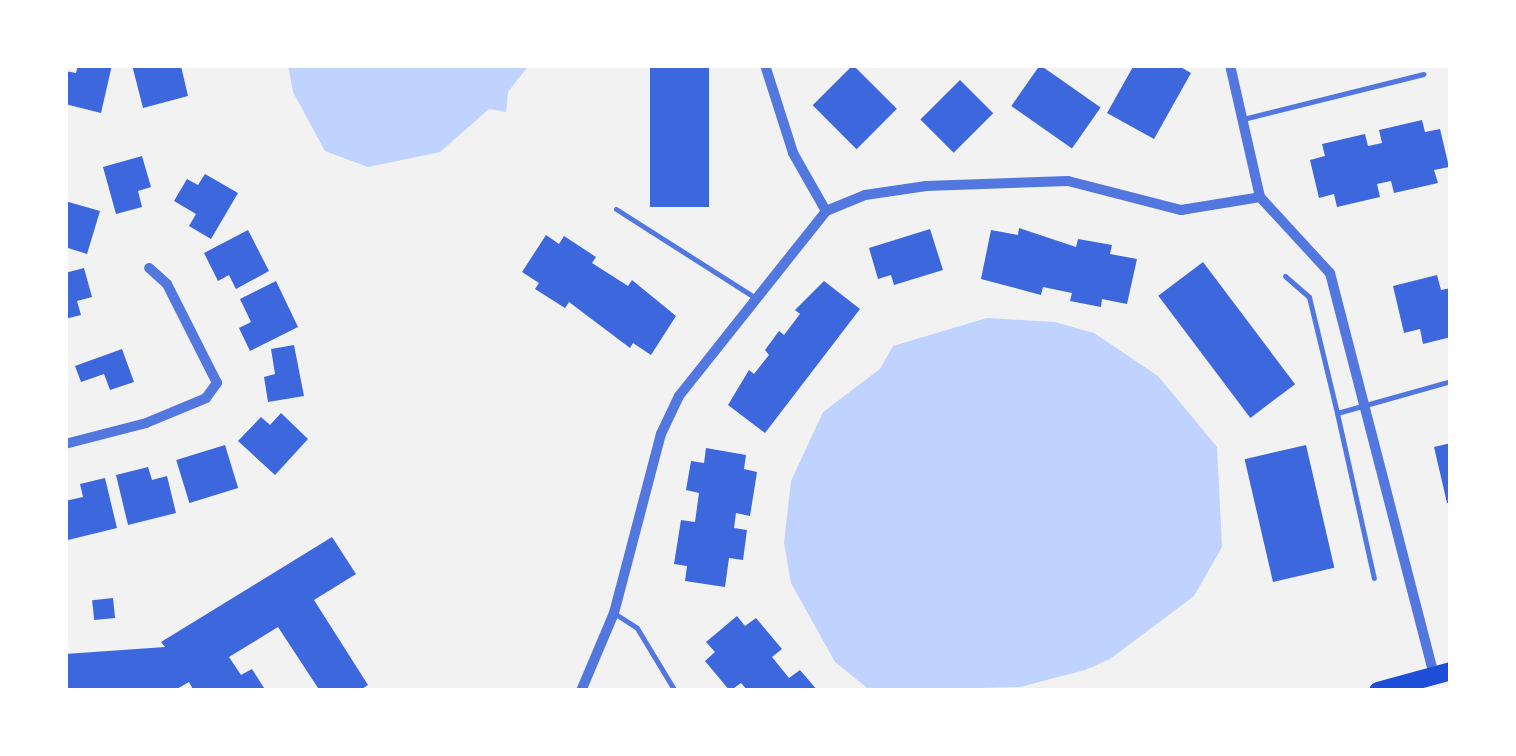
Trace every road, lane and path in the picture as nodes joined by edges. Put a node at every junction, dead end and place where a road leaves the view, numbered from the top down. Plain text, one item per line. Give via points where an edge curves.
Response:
1 (765, 65) edge
2 (1230, 65) edge
3 (1423, 74) dead end
4 (1243, 120) junction
5 (1260, 197) junction
6 (616, 209) dead end
7 (826, 211) junction
8 (149, 268) dead end
9 (1285, 276) dead end
10 (756, 299) junction
11 (1451, 381) edge
12 (1366, 406) junction
13 (1336, 412) junction
14 (65, 444) edge
15 (1374, 578) dead end
16 (614, 613) junction
17 (1442, 673) edge
18 (581, 691) edge
19 (675, 691) edge
20 (1378, 691) edge

1 - 7 street via 793,153
2 - 4 street
3 - 4 lane
4 - 5 street
5 - 7 street via 1181,210 1146,205 1090,182 1032,182 926,186 866,195
5 - 12 street via 1330,274
6 - 10 lane
7 - 10 street
8 - 14 street via 167,284 217,383 206,398 146,423
9 - 13 lane via 1310,297
10 - 16 street via 679,396 661,434
11 - 12 lane
12 - 13 lane
12 - 17 street
13 - 15 lane
16 - 18 street
16 - 19 lane via 637,628
17 - 20 highway

